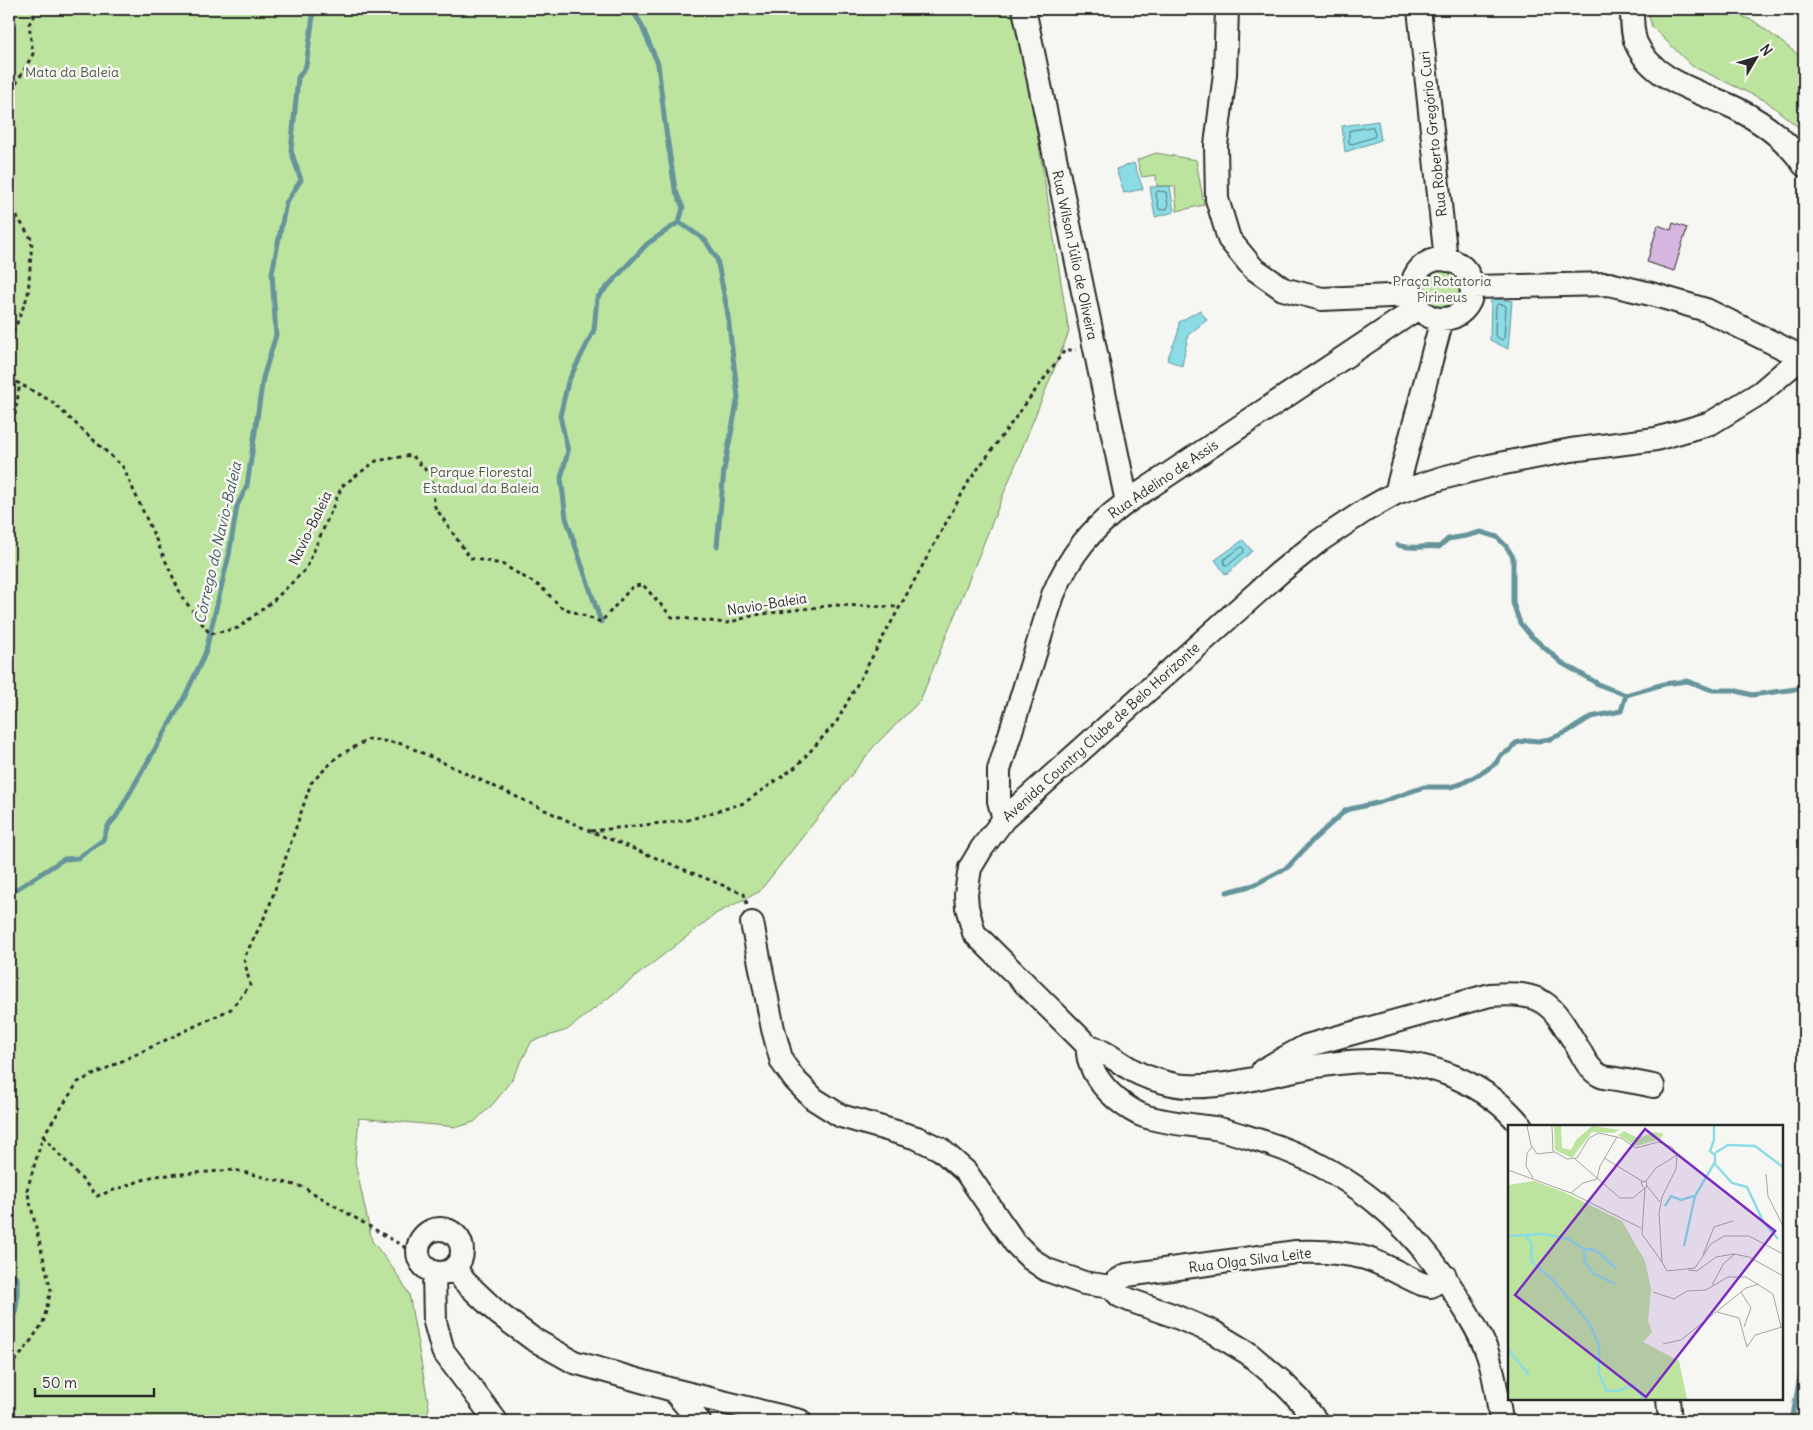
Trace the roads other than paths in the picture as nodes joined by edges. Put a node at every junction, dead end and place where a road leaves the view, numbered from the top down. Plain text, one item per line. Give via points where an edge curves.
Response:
1 (1024, 9) edge
2 (1226, 9) edge
3 (1419, 9) edge
4 (1632, 9) edge
5 (1804, 165) edge
6 (1446, 260) junction
7 (1471, 287) junction
8 (1415, 301) junction
9 (1442, 319) junction
10 (1803, 356) edge
11 (1396, 493) junction
12 (1127, 502) junction
13 (1004, 819) junction
14 (752, 922) road end
15 (1087, 1045) junction
16 (1245, 1081) junction
17 (1653, 1086) dead end
18 (1520, 1125) edge
19 (444, 1270) junction
20 (1445, 1276) junction
21 (1111, 1287) junction
22 (673, 1390) junction
23 (1668, 1400) edge
24 (496, 1421) edge
25 (699, 1421) edge
26 (800, 1421) edge
27 (1316, 1421) edge
28 (1501, 1421) edge
29 (1670, 1421) edge

1 - 12 street, Rua Wilson Júlio de Oliveira
2 - 8 street via 1225,74 1216,144 1217,198 1229,239 1253,268 1283,289 1322,299
3 - 6 street, Rua Roberto Gregório Curi
4 - 5 street via 1636,42 1642,53 1664,75 1761,123 1781,138
6 - 7 street via 1464,269
6 - 8 street via 1434,260 1416,273 1412,284
7 - 9 street via 1464,310
7 - 10 street via 1610,284 1706,310
8 - 9 street via 1425,314
8 - 12 street, Rua Adelino de Assis
9 - 11 street
10 - 11 street, Avenida Country Clube de Belo Horizonte via 1760,393 1711,423 1656,439 1571,450 1489,466
11 - 13 street, Avenida Country Clube de Belo Horizonte via 1319,541 1279,572
12 - 13 street, Rua Adelino de Assis via 1104,519 1084,541 1063,570 1052,594 999,770 999,801
13 - 15 street, Avenida Country Clube de Belo Horizonte via 970,868 966,894 974,933
14 - 21 street via 773,1029 782,1062 795,1080 814,1099 842,1116 917,1138 940,1149 966,1172 1015,1243 1031,1259 1047,1270 1084,1283
15 - 16 street, Avenida Country Clube de Belo Horizonte via 1110,1055 1137,1074 1185,1086
15 - 20 street via 1089,1062 1098,1079 1126,1106 1140,1114 1217,1128 1255,1139 1318,1163 1374,1200 1422,1246
16 - 17 street via 1306,1046 1490,994 1513,993 1530,995 1553,1010 1586,1063 1600,1076
16 - 18 street, Avenida Country Clube de Belo Horizonte via 1342,1061 1381,1060 1415,1064 1441,1071 1478,1089
19 - 19 street via 460,1261 462,1253 457,1237 443,1229 427,1233 421,1239 418,1255 426,1268
19 - 22 street via 464,1281 499,1314 533,1339 566,1358
19 - 24 street via 435,1322 443,1351
20 - 21 street, Rua Olga Silva Leite via 1431,1286 1367,1259 1321,1251 1126,1275
20 - 28 street via 1488,1354
21 - 27 street via 1126,1299 1213,1332 1248,1353 1299,1399
22 - 25 street
22 - 26 street
23 - 29 street

